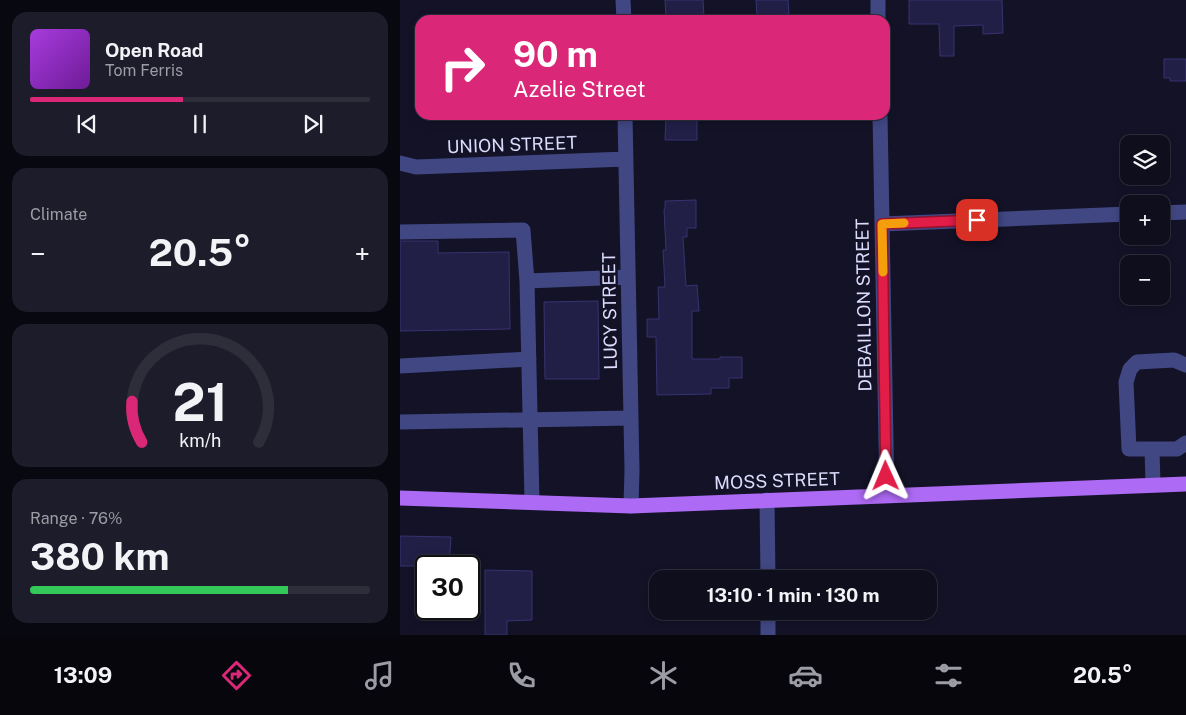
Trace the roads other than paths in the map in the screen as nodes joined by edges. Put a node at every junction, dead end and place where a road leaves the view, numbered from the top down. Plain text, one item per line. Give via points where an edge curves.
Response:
1 (623, 0) edge
2 (878, 0) edge
3 (624, 15) edge
4 (878, 15) edge
5 (625, 120) edge
6 (880, 120) edge
7 (626, 159) junction
8 (400, 164) edge
9 (1186, 212) edge
10 (1170, 213) edge
11 (1120, 214) edge
12 (882, 224) junction
13 (400, 232) edge
14 (628, 277) junction
15 (527, 281) junction
16 (529, 359) junction
17 (1186, 365) edge
18 (400, 366) edge
19 (631, 418) junction
20 (530, 420) junction
21 (400, 422) edge
22 (1186, 443) edge
23 (1152, 449) junction
24 (1186, 484) edge
25 (1153, 485) junction
26 (887, 495) junction
27 (400, 498) edge
28 (767, 500) junction
29 (532, 502) junction
30 (631, 506) junction
31 (768, 570) edge
32 (768, 620) edge
33 (768, 635) edge

1 - 3 street
2 - 4 street
5 - 7 street, LUCY STREET
6 - 12 street, DEBAILLON STREET
7 - 8 street, UNION STREET via 416,167
7 - 14 street, LUCY STREET
9 - 10 street
11 - 12 street
12 - 26 street, DEBAILLON STREET
13 - 15 street via 524,230
14 - 15 street
14 - 19 street, LUCY STREET
15 - 16 street
16 - 18 street
16 - 20 street
17 - 23 street via 1174,360 1137,362 1130,369 1126,382 1129,449
19 - 20 street
19 - 30 street, LUCY STREET
20 - 21 street
20 - 29 street
22 - 23 street via 1177,449
23 - 25 street
24 - 25 main road, MOSS STREET
25 - 26 main road, MOSS STREET
26 - 28 main road, MOSS STREET
27 - 29 main road, MOSS STREET
28 - 30 main road, MOSS STREET
28 - 31 street
29 - 30 main road, MOSS STREET
32 - 33 street

